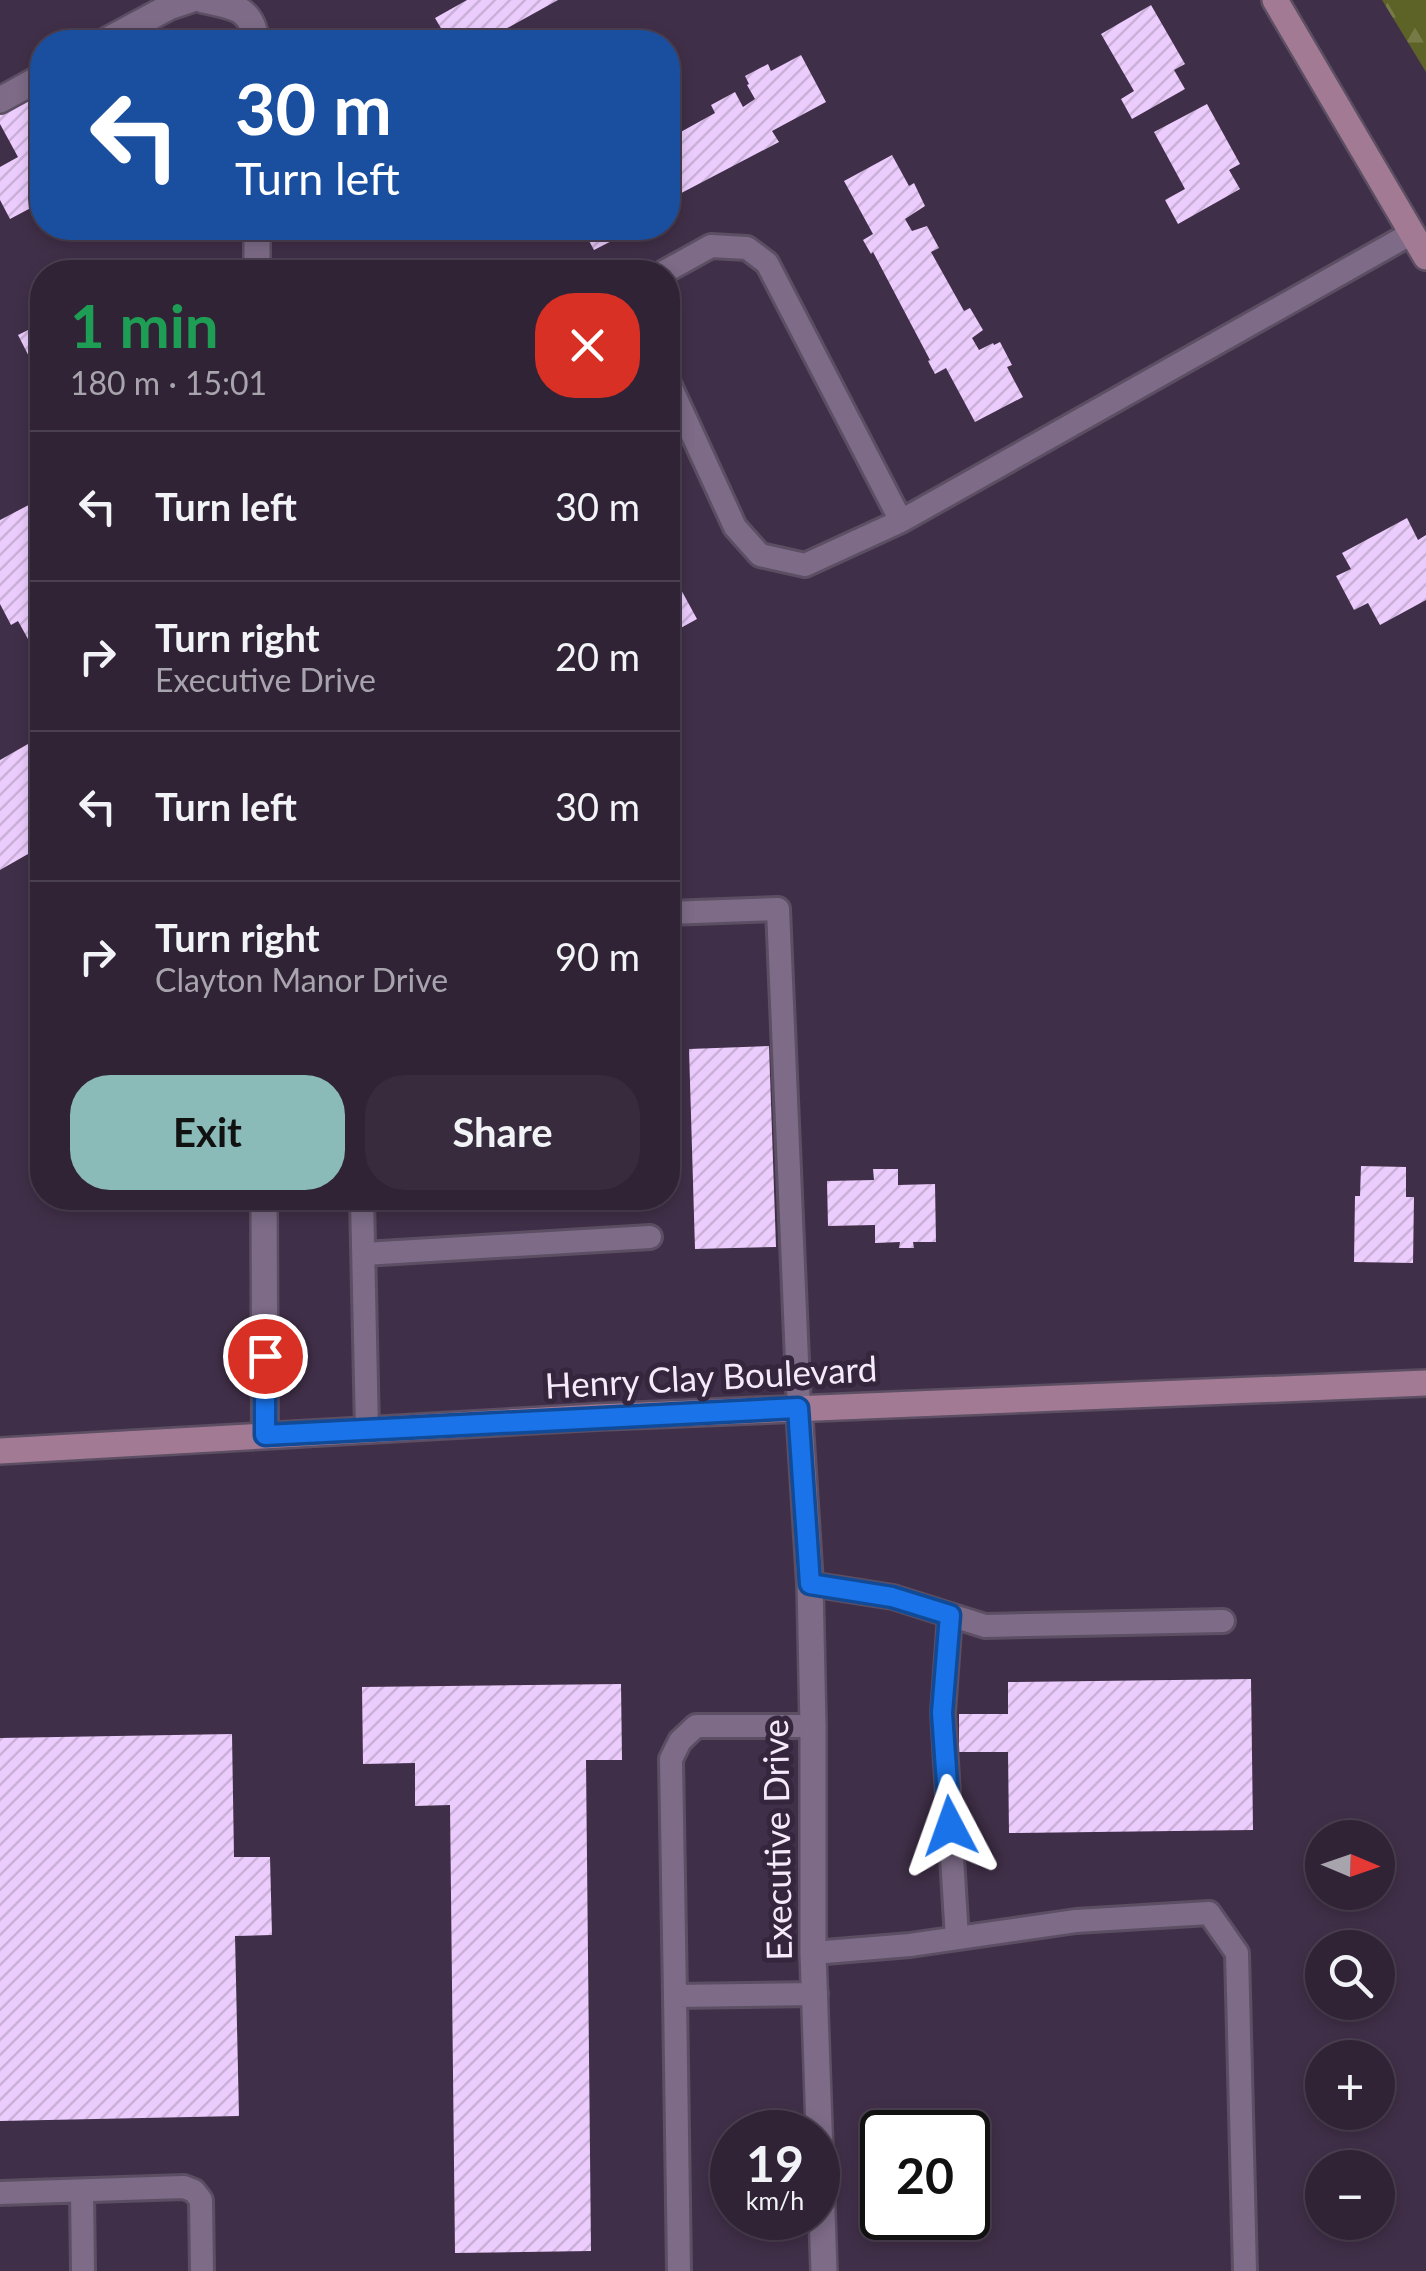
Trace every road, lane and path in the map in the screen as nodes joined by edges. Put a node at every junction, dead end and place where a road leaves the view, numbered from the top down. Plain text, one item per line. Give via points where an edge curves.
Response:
1 (190, 0) edge
2 (203, 0) edge
3 (1275, 0) edge
4 (126, 30) edge
5 (254, 30) edge
6 (30, 83) edge
7 (0, 100) edge
8 (1412, 233) junction
9 (1426, 257) edge
10 (680, 263) edge
11 (680, 408) edge
12 (902, 521) junction
13 (680, 913) edge
14 (264, 1210) edge
15 (362, 1210) edge
16 (650, 1237) dead end
17 (364, 1254) junction
18 (1426, 1382) edge
19 (798, 1408) junction
20 (367, 1430) junction
21 (265, 1435) junction
22 (0, 1450) edge
23 (810, 1584) junction
24 (950, 1615) junction
25 (1223, 1621) dead end
26 (813, 1726) junction
27 (957, 1938) junction
28 (813, 1953) junction
29 (816, 1994) junction
30 (676, 1996) junction
31 (82, 2191) junction
32 (0, 2193) edge
33 (83, 2271) edge
34 (202, 2271) edge
35 (679, 2271) edge
36 (824, 2271) edge
37 (1245, 2271) edge

1 - 4 street
2 - 5 street via 238,8
3 - 8 main road
6 - 7 street
8 - 9 main road
8 - 12 lane
10 - 12 lane via 710,246 748,248 768,263
11 - 12 lane via 735,527 760,555 806,566
13 - 19 lane via 778,909
14 - 21 street
15 - 17 lane
16 - 17 lane
17 - 20 lane
18 - 19 main road, Henry Clay Boulevard
19 - 20 main road, Henry Clay Boulevard
19 - 23 street, Executive Drive
20 - 21 main road, Henry Clay Boulevard
21 - 22 main road, Henry Clay Boulevard
23 - 24 lane via 892,1597
23 - 26 street, Executive Drive
24 - 25 lane via 985,1626
24 - 27 lane via 942,1713
26 - 28 street, Executive Drive
26 - 30 lane via 696,1726 680,1740 672,1759
27 - 28 lane
27 - 37 lane via 1076,1921 1209,1914 1237,1952
28 - 29 street, Executive Drive
29 - 30 lane
29 - 36 street, Executive Drive
30 - 35 lane
31 - 32 lane
31 - 33 lane
31 - 34 lane via 194,2191 201,2200

